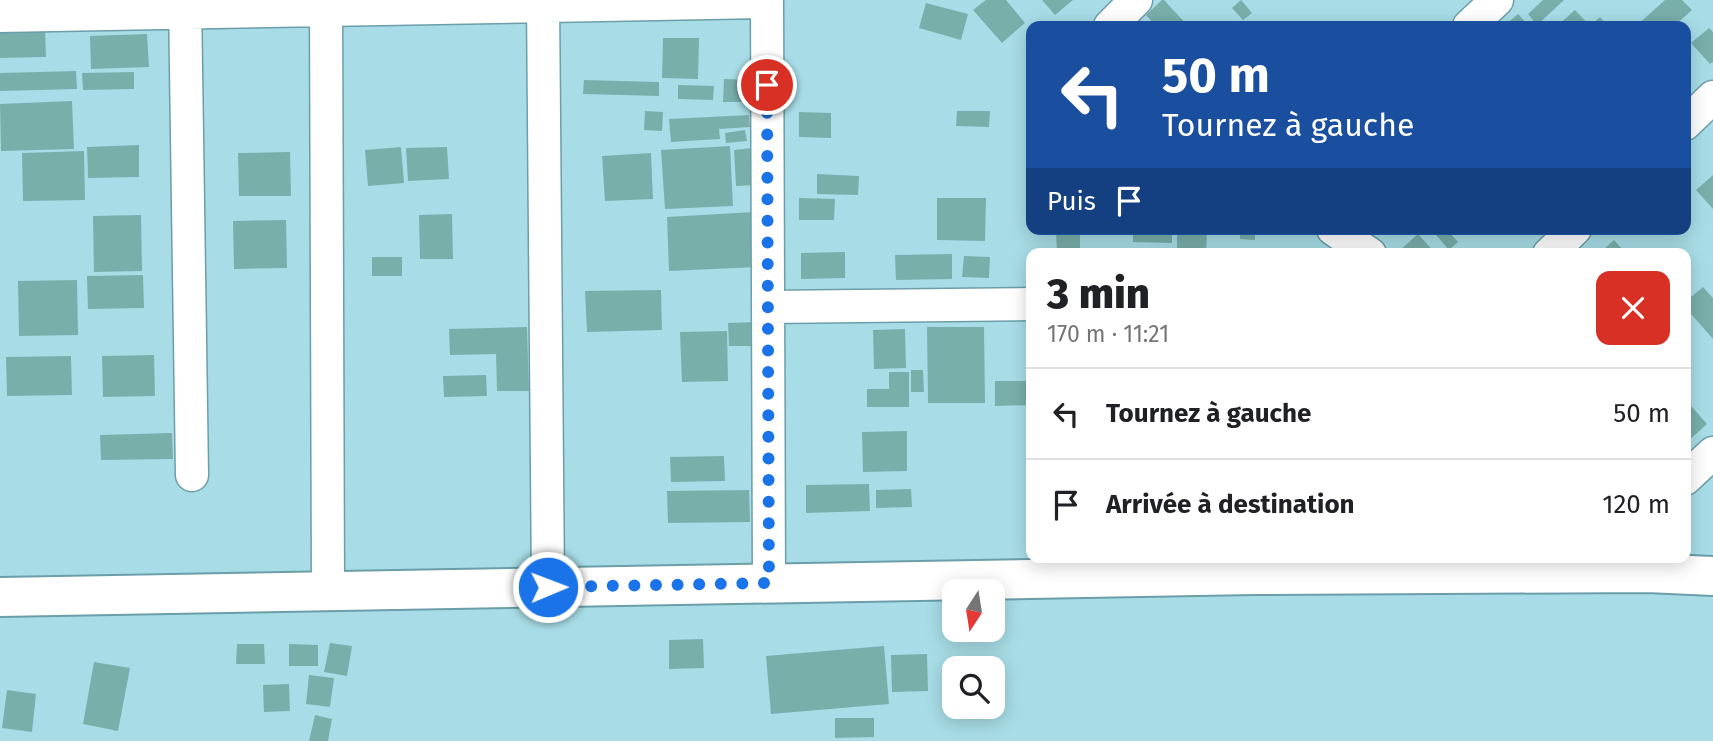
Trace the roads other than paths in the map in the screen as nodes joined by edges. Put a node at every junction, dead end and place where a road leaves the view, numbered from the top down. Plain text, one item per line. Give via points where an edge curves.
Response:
1 (1136, 0) edge
2 (1497, 0) edge
3 (767, 1) edge
4 (543, 3) edge
5 (326, 5) edge
6 (185, 6) edge
7 (0, 16) edge
8 (1115, 21) edge
9 (1474, 21) edge
10 (1713, 97) edge
11 (1691, 118) edge
12 (1342, 235) edge
13 (1569, 235) edge
14 (1361, 248) edge
15 (1555, 248) edge
16 (1026, 304) edge
17 (768, 307) junction
18 (1713, 453) edge
19 (1691, 473) edge
20 (192, 475) dead end
21 (1648, 566) edge
22 (1255, 567) edge
23 (1713, 576) edge
24 (769, 583) junction
25 (548, 587) junction
26 (328, 591) junction
27 (0, 597) edge

1 - 8 street
2 - 9 street
3 - 4 street
3 - 17 street
4 - 5 street
4 - 25 street
5 - 6 street
5 - 26 street
6 - 7 street
6 - 20 street
10 - 11 street
12 - 14 street
13 - 15 street
16 - 17 street
17 - 24 street
18 - 19 street
21 - 22 main road
21 - 23 main road
22 - 24 main road
24 - 25 main road
25 - 26 main road
26 - 27 main road

